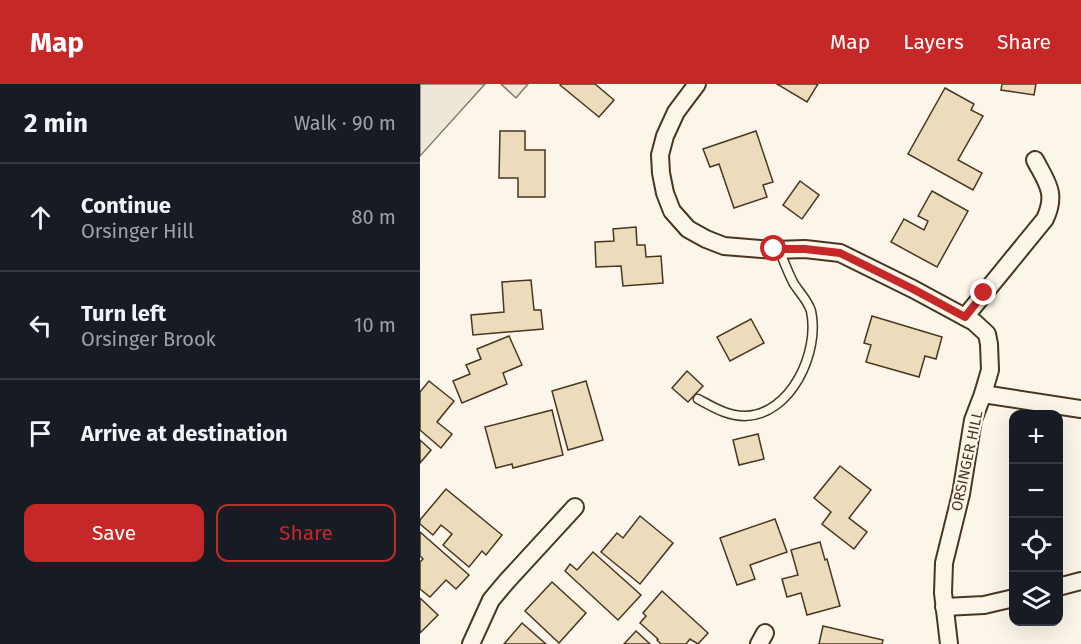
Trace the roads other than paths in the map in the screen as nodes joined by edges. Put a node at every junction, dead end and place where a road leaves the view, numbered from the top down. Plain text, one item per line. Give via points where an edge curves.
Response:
1 (697, 84) edge
2 (1035, 160) dead end
3 (779, 249) junction
4 (965, 317) junction
5 (983, 394) junction
6 (698, 399) dead end
7 (1081, 409) edge
8 (575, 507) dead end
9 (1081, 581) edge
10 (1063, 586) edge
11 (1009, 599) edge
12 (944, 608) junction
13 (471, 644) edge
14 (949, 644) edge

1 - 3 street, ORSINGER HILL via 676,112 660,155 665,193 672,211 688,229 724,246
2 - 4 street via 1051,192 1048,213
3 - 4 street, ORSINGER HILL via 840,253
3 - 6 lane via 810,311 812,329 808,359 794,387 784,400 760,414 746,416 729,415
4 - 5 street, ORSINGER HILL via 987,334 990,370
5 - 7 street
5 - 12 street, ORSINGER HILL via 973,420 944,563
8 - 13 street via 491,600
9 - 10 street
11 - 12 street
12 - 14 street, ORSINGER HILL

